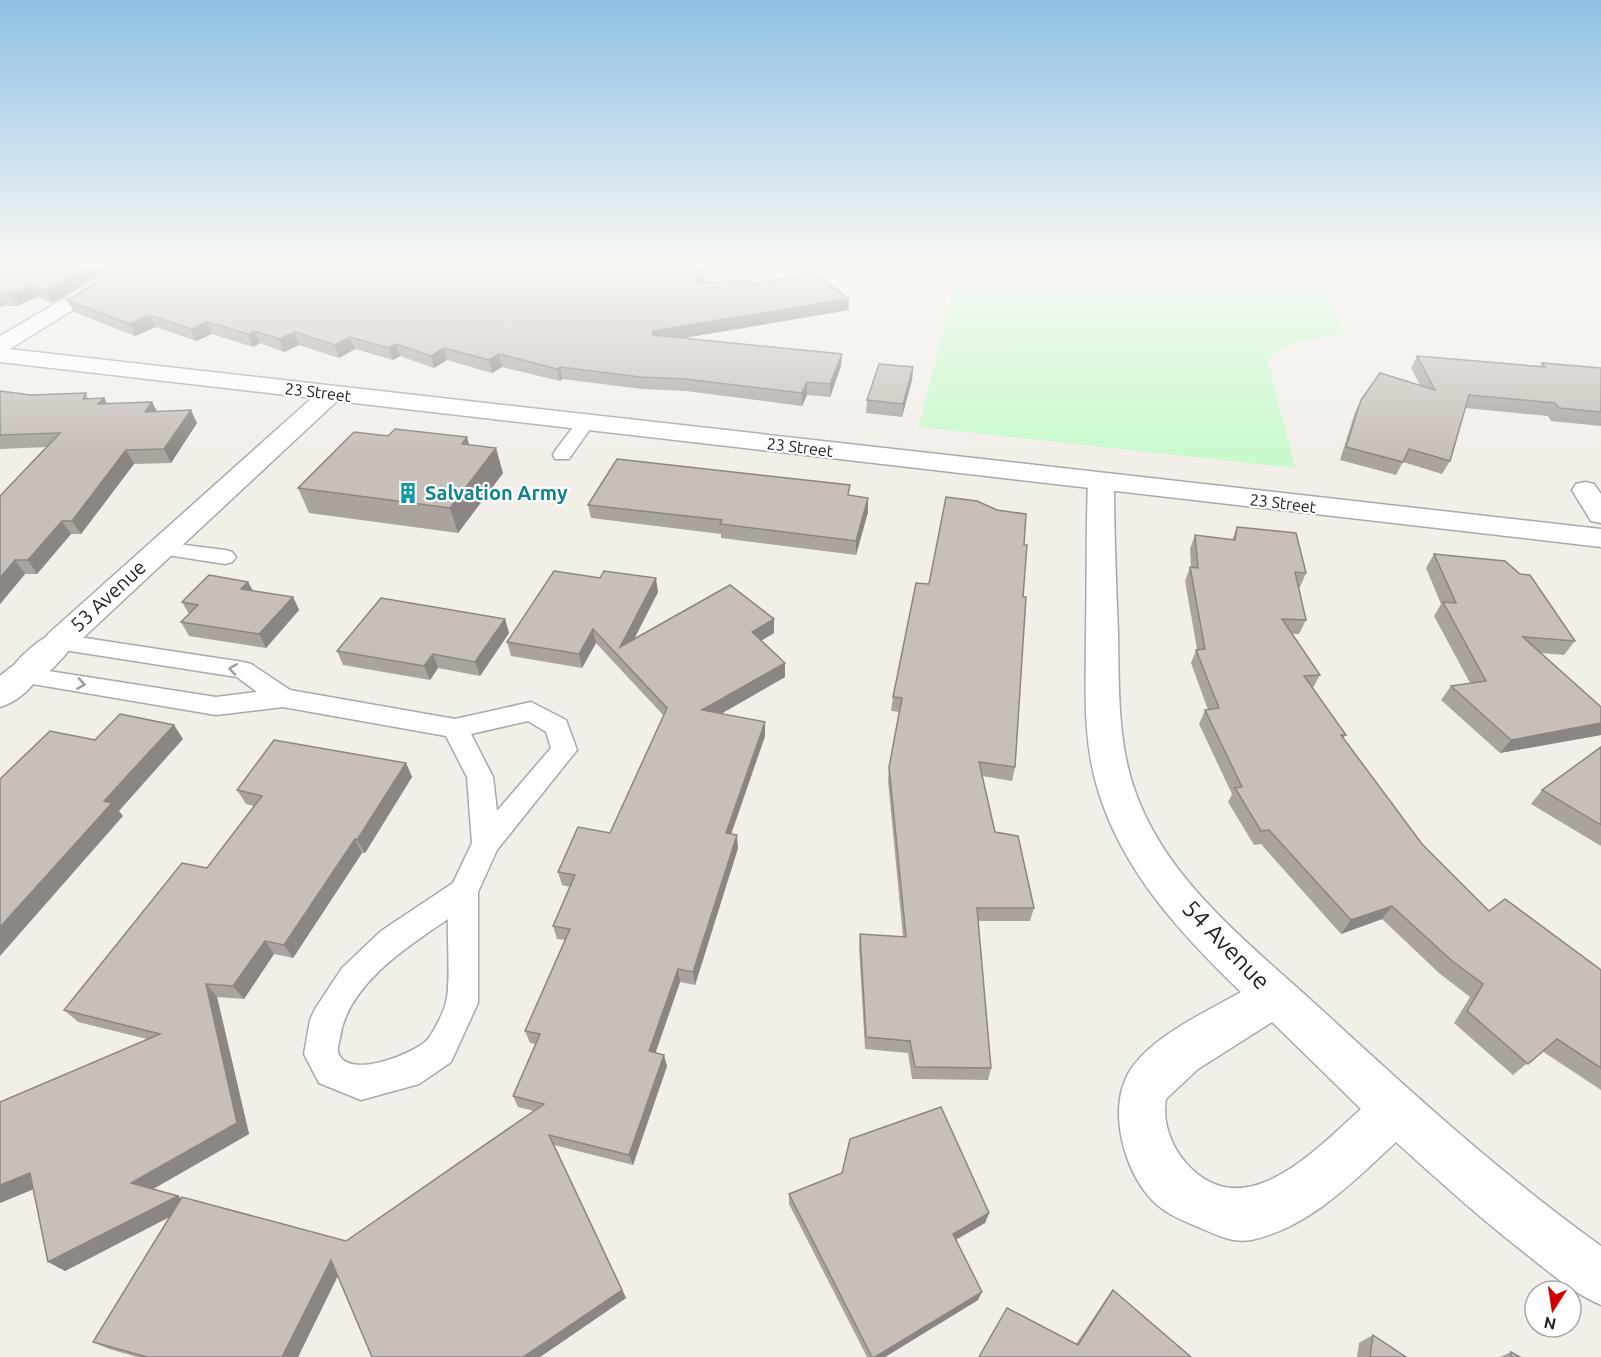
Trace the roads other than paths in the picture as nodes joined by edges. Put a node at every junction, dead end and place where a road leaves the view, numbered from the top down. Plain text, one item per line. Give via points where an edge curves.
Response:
1 (27, 329) edge
2 (0, 345) edge
3 (0, 354) edge
4 (331, 393) junction
5 (586, 422) junction
6 (562, 455) dead end
7 (1101, 482) junction
8 (1585, 490) dead end
9 (1601, 515) edge
10 (1601, 538) edge
11 (161, 548) junction
12 (225, 557) dead end
13 (59, 642) junction
14 (11, 685) edge
15 (283, 698) junction
16 (455, 728) junction
17 (486, 843) junction
18 (463, 892) junction
19 (1275, 996) junction
20 (1395, 1110) junction
21 (1601, 1278) edge

1 - 2 street
3 - 4 street, 23 Street
4 - 5 street, 23 Street
4 - 11 street, 53 Avenue
5 - 6 lane
5 - 7 street, 23 Street
7 - 10 street, 23 Street
7 - 19 street, 54 Avenue via 1104,726 1109,767 1124,813 1151,861 1198,921
8 - 9 street
11 - 12 lane
11 - 13 street, 53 Avenue
13 - 14 street
15 -> 13 lane, 53 Avenue via 243,670
14 -> 15 lane, 53 Avenue via 216,706
15 - 16 lane, 53 Avenue
16 - 17 lane via 480,777
16 - 17 lane, 53 Avenue via 531,711 557,727 564,750
17 - 18 lane, 53 Avenue
18 - 18 lane, 53 Avenue via 392,941 353,978 326,1020 321,1054 331,1071 361,1083 407,1072 439,1051 462,1003
19 - 20 street, 54 Avenue
19 - 20 street via 1167,1063 1144,1091 1142,1126 1169,1182 1199,1202 1239,1215 1268,1209 1310,1185
20 - 21 street, 54 Avenue via 1564,1252

